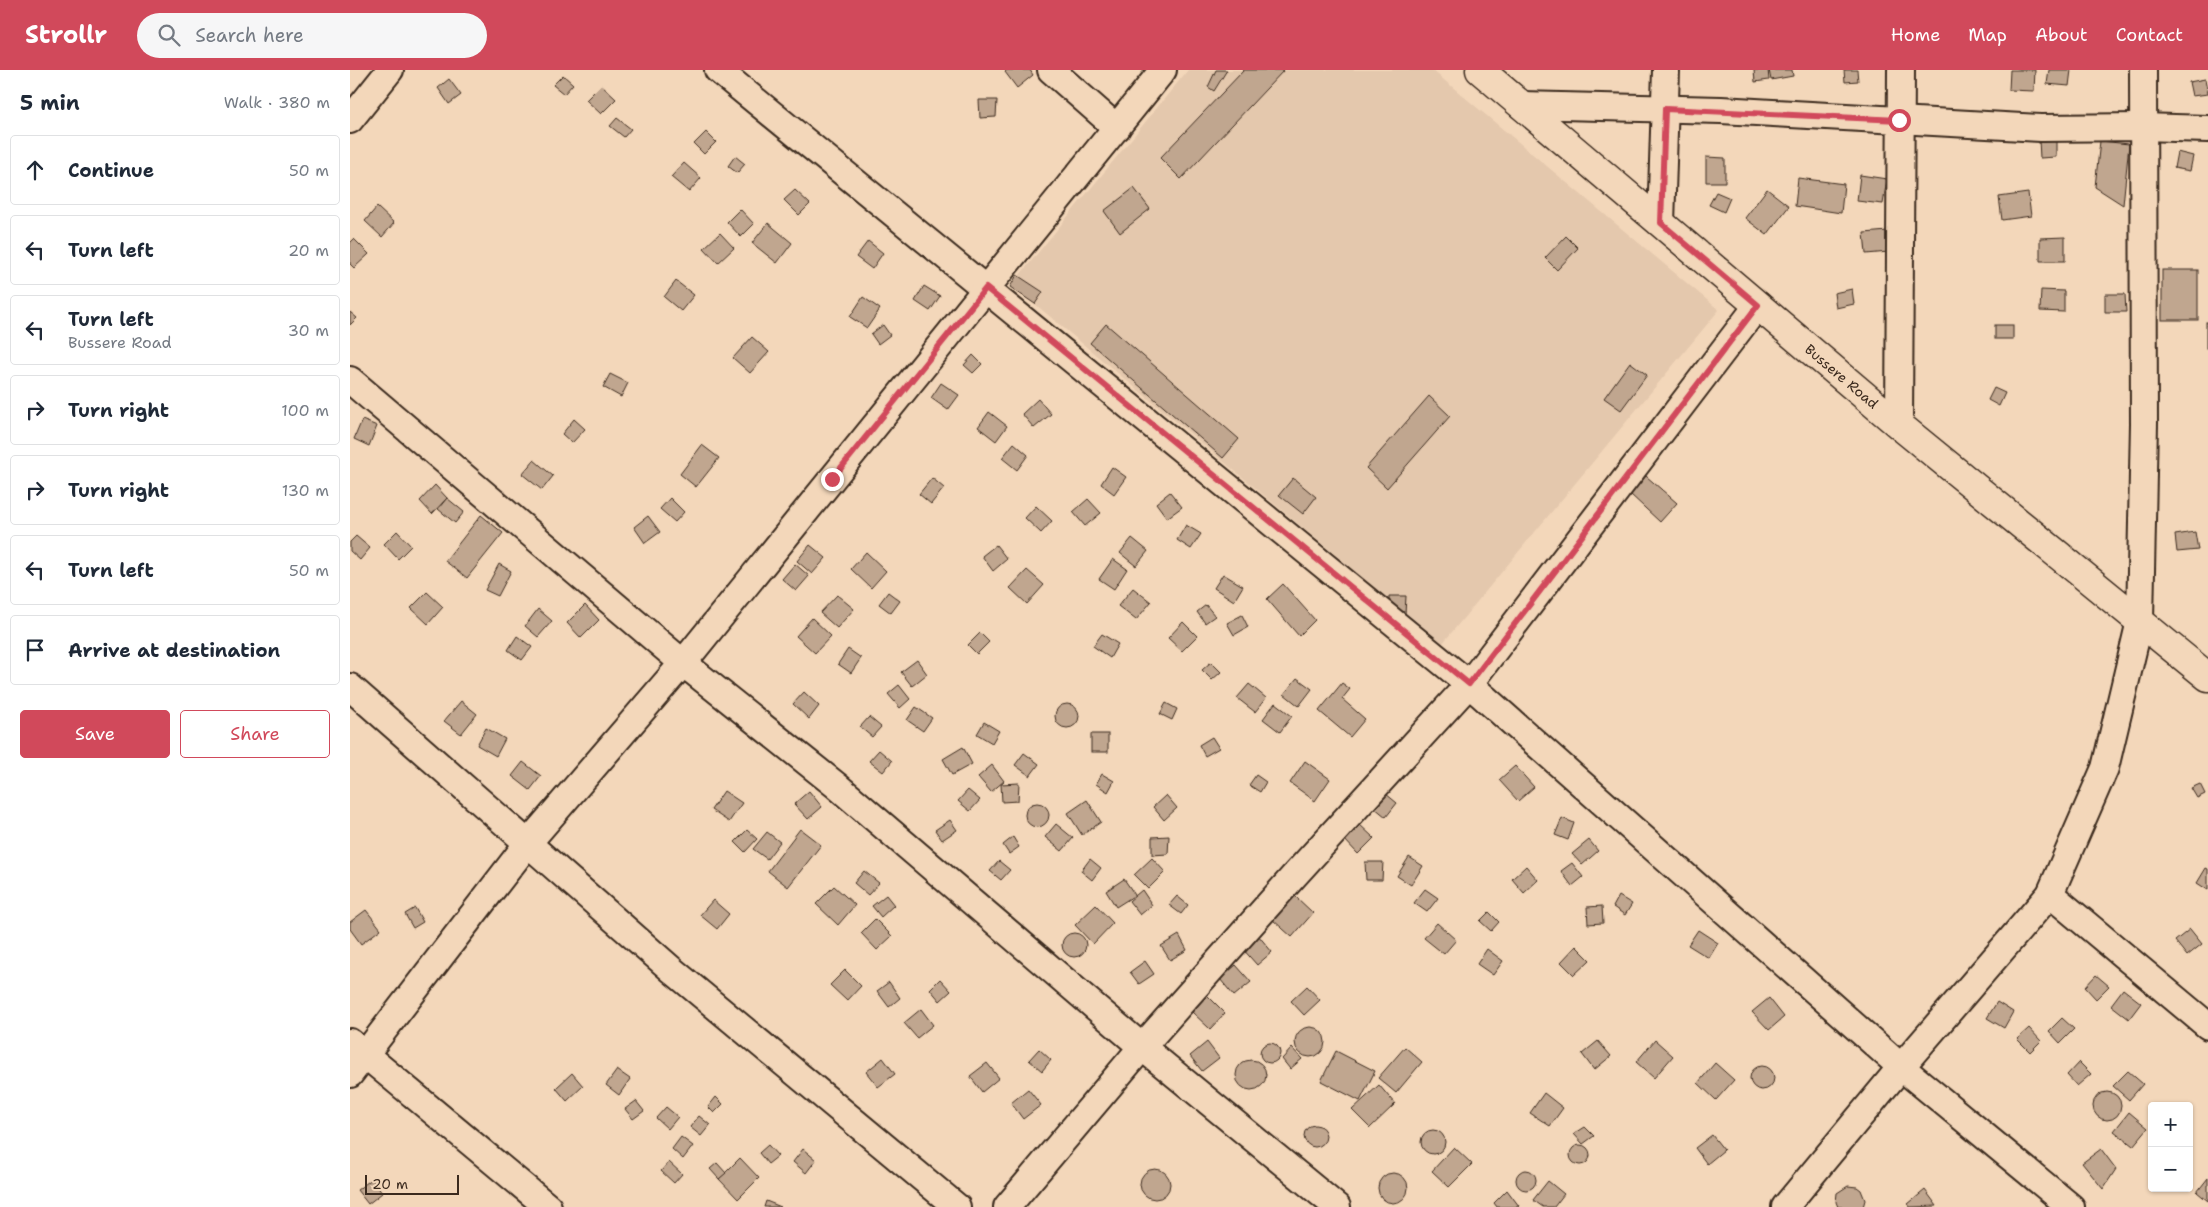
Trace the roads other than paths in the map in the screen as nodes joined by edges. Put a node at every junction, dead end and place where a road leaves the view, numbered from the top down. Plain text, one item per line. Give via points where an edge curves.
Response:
1 (390, 70) edge
2 (718, 70) edge
3 (1051, 70) edge
4 (1163, 70) edge
5 (1480, 70) edge
6 (1666, 70) edge
7 (1901, 70) edge
8 (2142, 70) edge
9 (1522, 105) junction
10 (1665, 109) junction
11 (350, 120) edge
12 (1899, 120) junction
13 (2142, 127) junction
14 (1116, 128) junction
15 (2208, 129) edge
16 (1661, 223) junction
17 (986, 288) junction
18 (1758, 305) junction
19 (350, 380) edge
20 (1899, 425) junction
21 (2140, 621) junction
22 (683, 663) junction
23 (2208, 677) edge
24 (1469, 684) junction
25 (350, 687) edge
26 (528, 843) junction
27 (2050, 894) junction
28 (2208, 1026) edge
29 (1142, 1047) junction
30 (355, 1057) edge
31 (1902, 1067) junction
32 (548, 1207) edge
33 (957, 1207) edge
34 (1007, 1207) edge
35 (1337, 1207) edge
36 (1785, 1207) edge
37 (2071, 1207) edge

1 - 11 street
2 - 17 street
3 - 14 street
4 - 14 street
5 - 9 main road, Bussere Road
6 - 10 street
7 - 12 street
8 - 13 street
9 - 10 street
9 - 16 main road, Bussere Road
10 - 12 street
10 - 16 street
12 - 13 street via 2041,128
12 - 20 street
13 - 15 street
13 - 21 street via 2144,423
14 - 17 street
16 - 18 main road, Bussere Road
17 - 22 street
17 - 24 street
18 - 20 main road, Bussere Road
18 - 24 street
19 - 22 street
20 - 21 main road, Bussere Road
21 - 23 main road, Bussere Road
21 - 27 street via 2105,768
22 - 26 street
22 - 29 street via 836,786
24 - 29 street
24 - 31 street
25 - 26 street
26 - 30 street
26 - 33 street via 672,970
27 - 28 street
27 - 31 street
29 - 34 street
29 - 35 street
30 - 32 street
31 - 36 street
31 - 37 street

